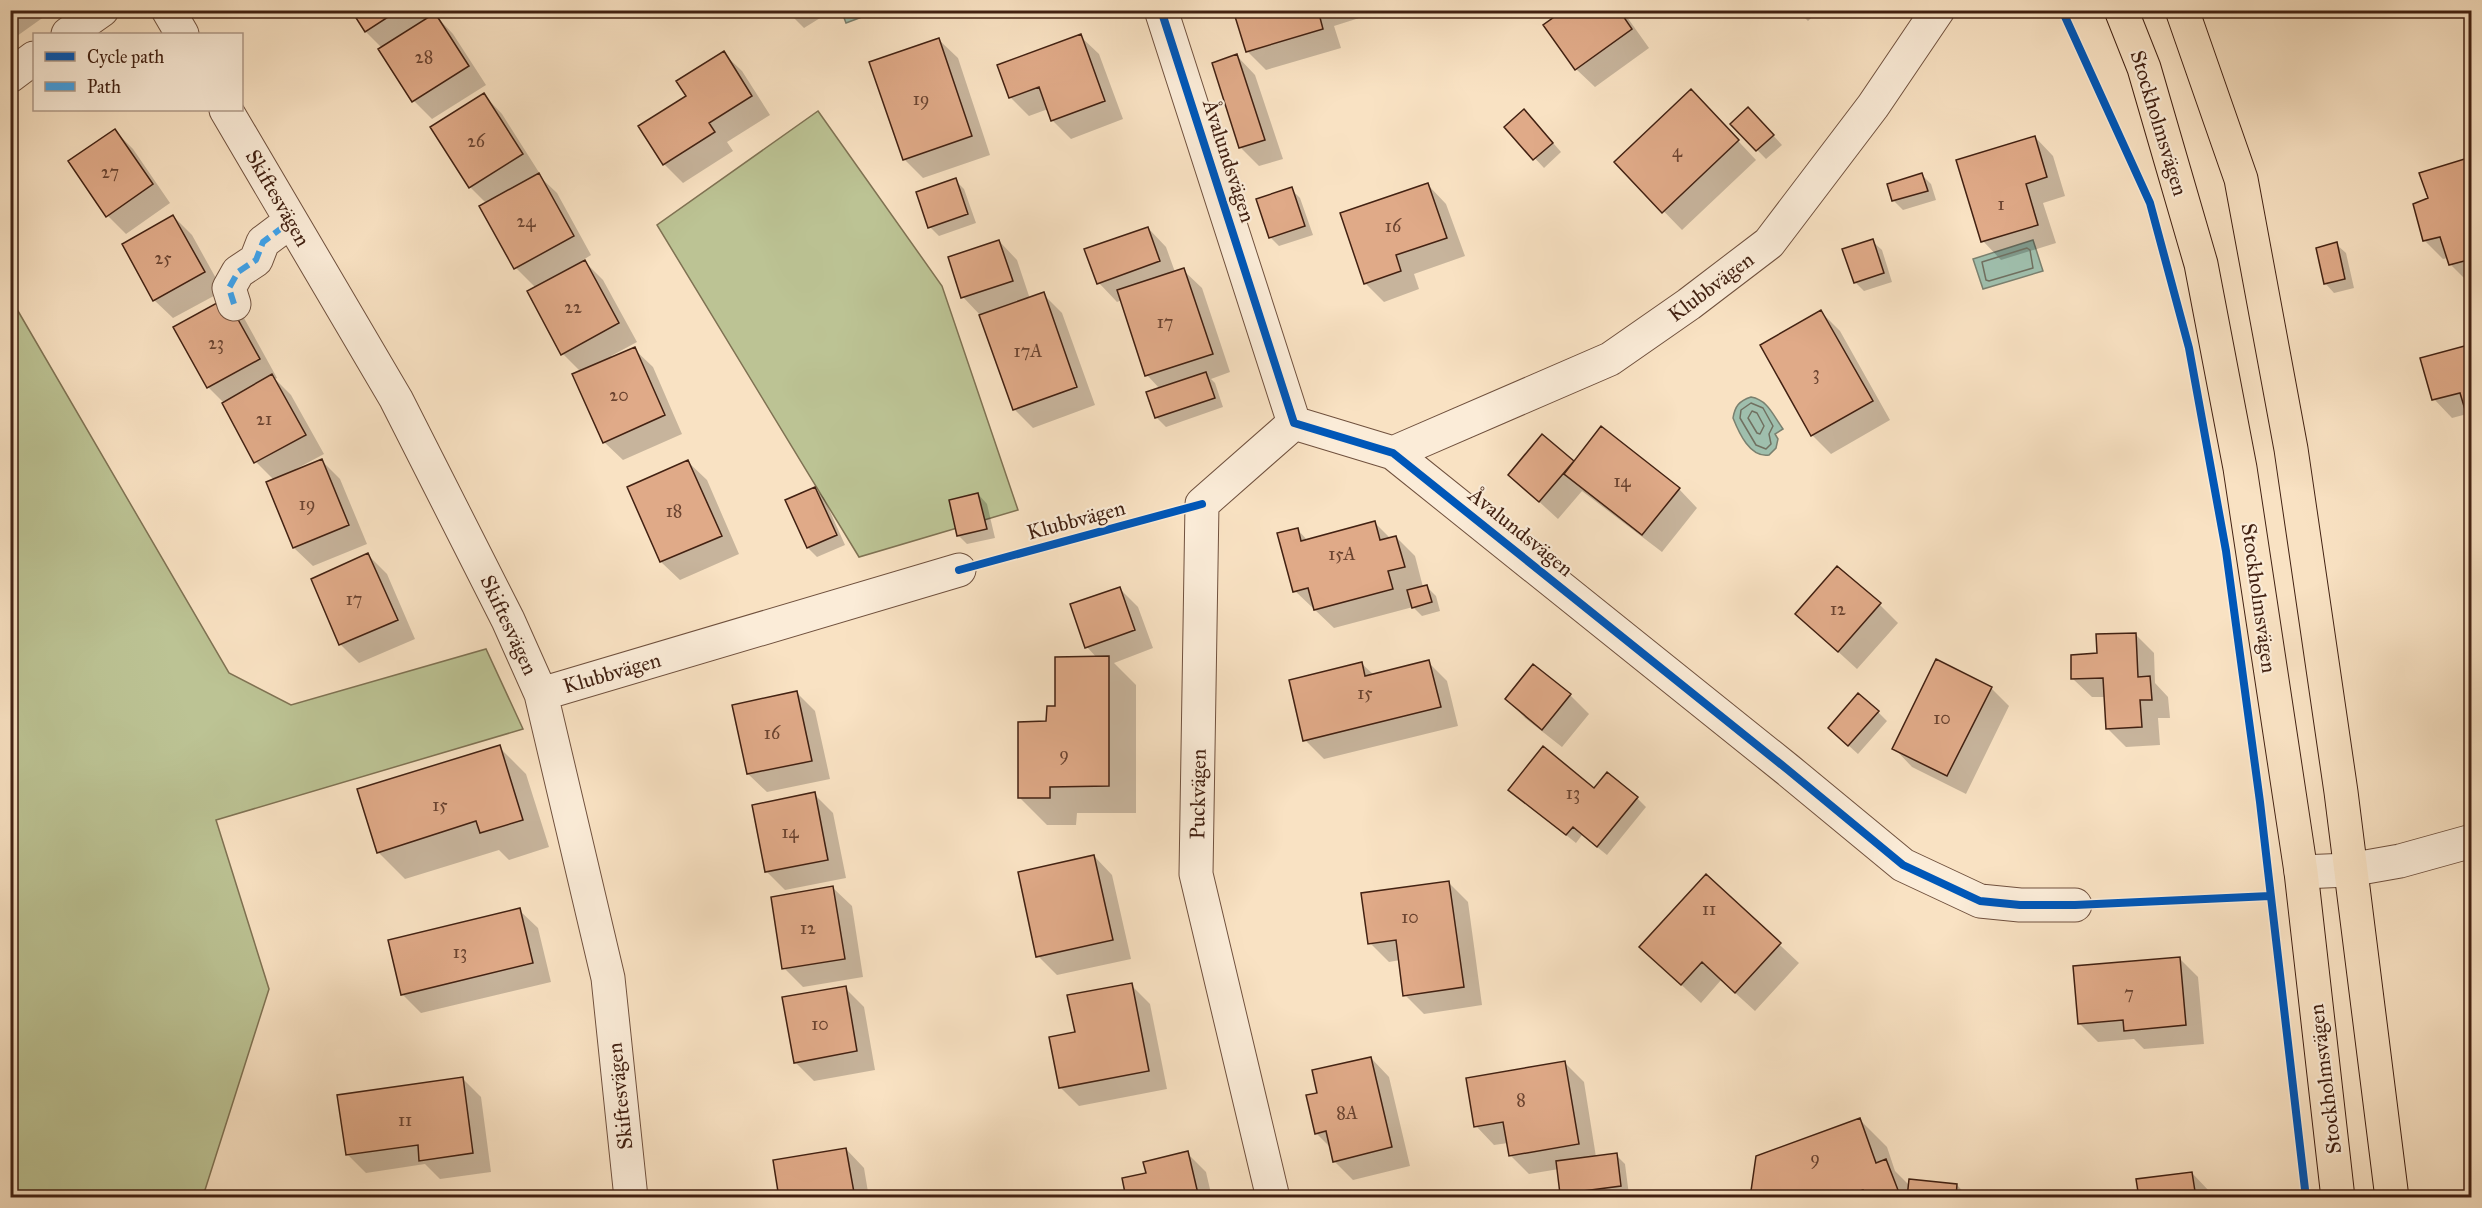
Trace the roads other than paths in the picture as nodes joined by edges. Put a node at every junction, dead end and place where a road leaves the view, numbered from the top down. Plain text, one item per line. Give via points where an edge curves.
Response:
1 (102, 10) edge
2 (168, 10) edge
3 (1161, 10) edge
4 (1938, 10) edge
5 (2121, 10) edge
6 (2182, 10) edge
7 (69, 33) edge
8 (181, 33) edge
9 (33, 59) edge
10 (10, 76) edge
11 (227, 111) edge
12 (291, 221) junction
13 (234, 304) dead end
14 (1294, 423) junction
15 (1393, 453) junction
16 (959, 570) dead end
17 (541, 694) junction
18 (2472, 841) edge
19 (2349, 870) junction
20 (2301, 872) junction
21 (2075, 905) dead end
22 (631, 1197) edge
23 (1273, 1197) edge
24 (2338, 1197) edge
25 (2392, 1197) edge

1 - 7 street
2 - 8 street
3 - 14 street, Åvalundsvägen
4 - 15 street, Klubbvägen via 1873,106 1769,243 1610,359
5 - 20 main road, Stockholmsvägen via 2145,68 2201,264 2240,468
6 - 19 main road via 2241,179 2291,449
9 - 10 street
11 - 12 street, Skiftesvägen
12 - 13 street via 263,242 256,260 238,272 229,288
12 - 17 street, Skiftesvägen via 396,399 508,620
14 - 15 street, Åvalundsvägen
14 - 23 street, Puckvägen via 1202,504 1196,874
15 - 21 street, Åvalundsvägen via 1903,865 1980,901
16 - 17 street, Klubbvägen
17 - 22 street, Skiftesvägen via 608,978
18 - 19 street
19 - 20 street
19 - 25 main road
20 - 24 main road, Stockholmsvägen

